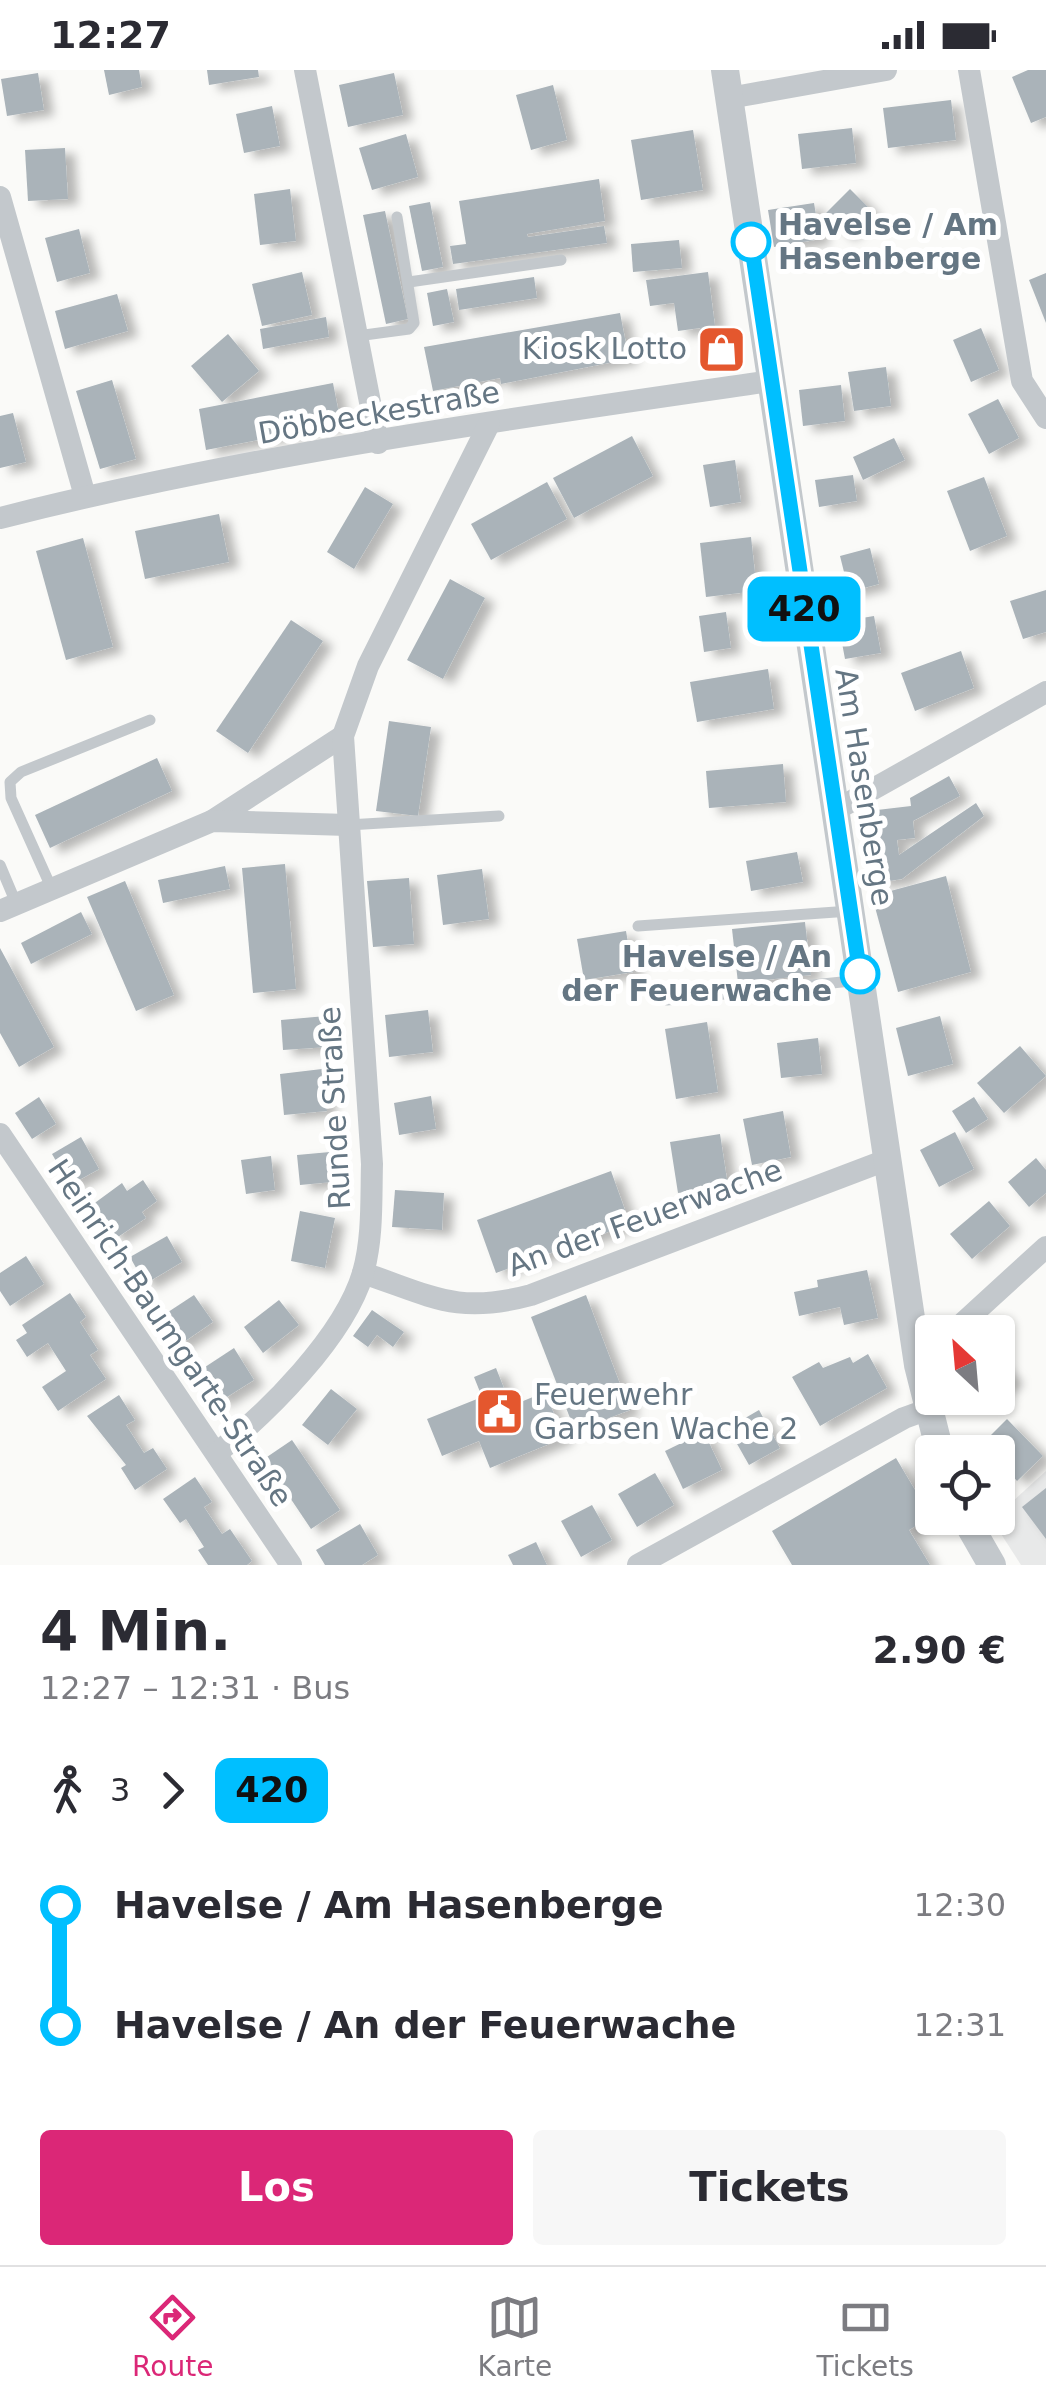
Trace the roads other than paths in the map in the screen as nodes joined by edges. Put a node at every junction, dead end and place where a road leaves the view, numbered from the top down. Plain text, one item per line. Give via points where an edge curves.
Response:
1 (305, 70) edge
2 (886, 70) edge
3 (969, 70) edge
4 (727, 84) edge
5 (0, 197) edge
6 (396, 218) dead end
7 (561, 260) dead end
8 (409, 282) junction
9 (357, 336) junction
10 (771, 382) junction
11 (1046, 418) edge
12 (490, 424) junction
13 (378, 443) junction
14 (85, 496) junction
15 (0, 518) edge
16 (1046, 692) edge
17 (150, 720) dead end
18 (342, 736) junction
19 (834, 811) junction
20 (499, 816) dead end
21 (212, 821) junction
22 (348, 826) junction
23 (0, 865) edge
24 (51, 887) junction
25 (8, 907) edge
26 (850, 912) junction
27 (638, 926) dead end
28 (861, 980) junction
29 (667, 1000) dead end
30 (0, 1134) edge
31 (888, 1158) junction
32 (1046, 1247) edge
33 (363, 1273) junction
34 (917, 1315) edge
35 (972, 1315) edge
36 (915, 1414) edge
37 (217, 1453) junction
38 (974, 1535) edge
39 (291, 1565) edge
40 (638, 1565) edge
41 (992, 1565) edge

1 - 9 street
2 - 4 street
3 - 11 street via 1022,381
4 - 10 street, Am Hasenberge
5 - 14 street
6 - 8 lane
7 - 8 lane
8 - 9 lane via 416,316 408,329
9 - 13 street
10 - 12 street, Döbbeckestraße
10 - 19 street, Am Hasenberge
12 - 13 street, Döbbeckestraße
12 - 18 street via 368,666
13 - 14 street, Döbbeckestraße
14 - 15 street, Döbbeckestraße
16 - 19 street
17 - 24 lane via 20,772 10,782 10,798
18 - 21 street
18 - 22 street, Runde Straße
19 - 26 street, Am Hasenberge
20 - 22 lane
21 - 22 street
21 - 24 street
22 - 33 street, Runde Straße via 372,1164
23 - 25 lane
24 - 25 street
26 - 27 lane
26 - 28 street, Am Hasenberge
28 - 29 lane
28 - 31 street, Am Hasenberge
30 - 37 street, Heinrich-Baumgarte-Straße
31 - 33 street, An der Feuerwache via 488,1307 452,1303
31 - 34 street, Am Hasenberge
32 - 35 street
33 - 37 street, Runde Straße via 339,1322 308,1362
36 - 40 street
37 - 39 street, Heinrich-Baumgarte-Straße
38 - 41 street

